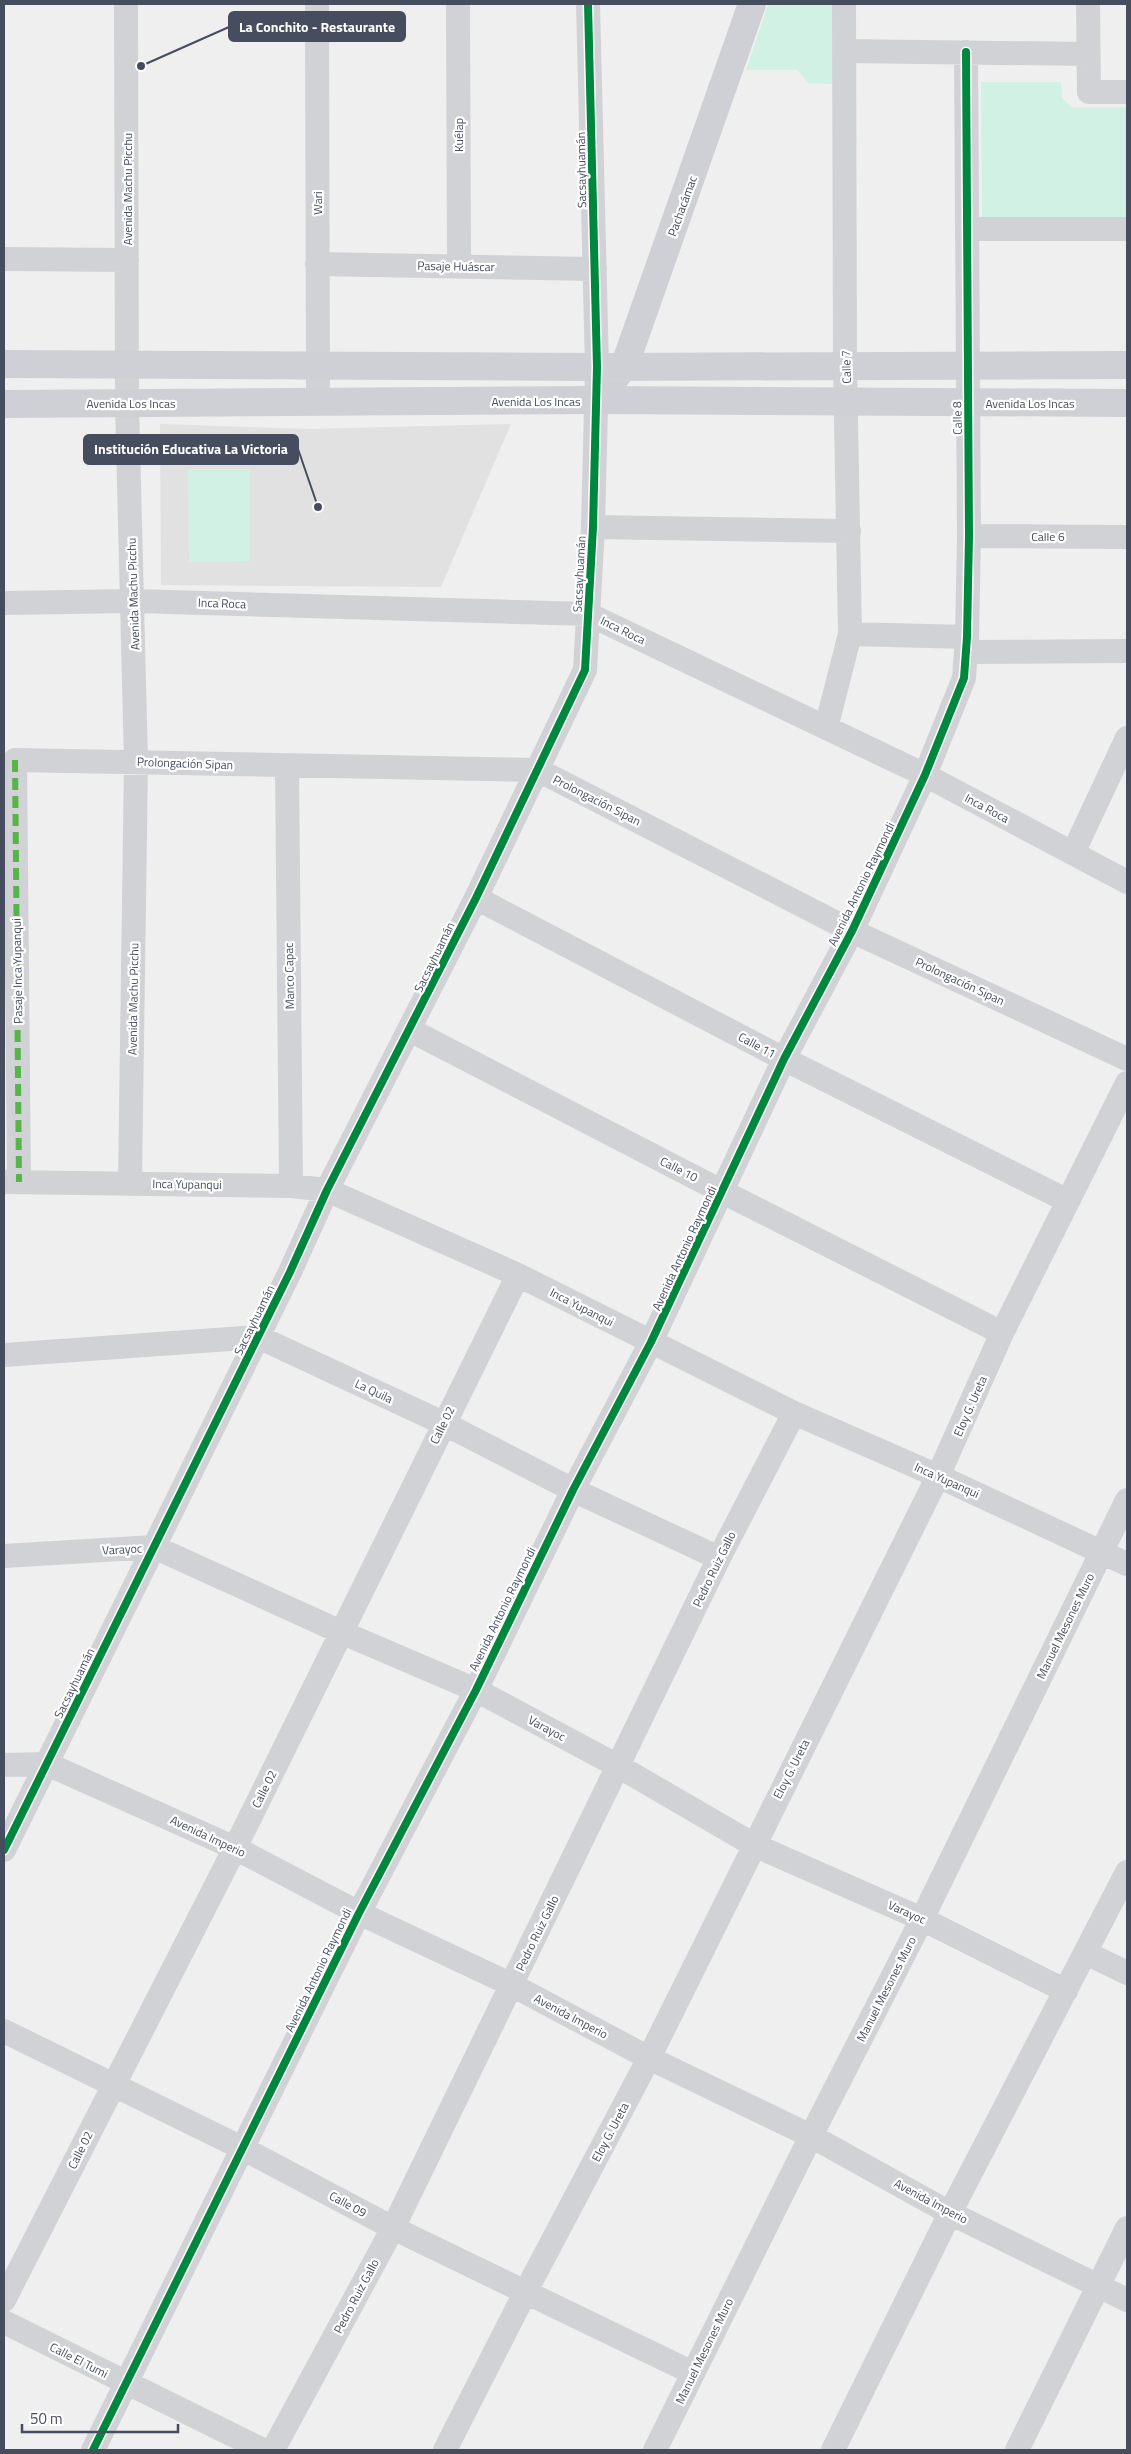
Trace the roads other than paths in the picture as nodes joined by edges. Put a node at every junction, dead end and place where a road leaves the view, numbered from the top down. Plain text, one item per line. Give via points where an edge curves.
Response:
1 (126, 4) edge
2 (317, 4) edge
3 (458, 4) edge
4 (588, 4) edge
5 (752, 4) edge
6 (844, 4) edge
7 (1088, 4) edge
8 (844, 51) junction
9 (966, 52) junction
10 (1088, 54) junction
11 (1127, 92) edge
12 (969, 229) junction
13 (1127, 229) edge
14 (4, 259) edge
15 (127, 260) junction
16 (317, 264) junction
17 (459, 266) junction
18 (595, 268) junction
19 (4, 364) edge
20 (127, 365) junction
21 (1127, 365) edge
22 (318, 366) junction
23 (845, 366) junction
24 (967, 366) junction
25 (597, 367) junction
26 (624, 367) junction
27 (596, 400) junction
28 (127, 402) junction
29 (318, 402) junction
30 (847, 403) junction
31 (1127, 403) edge
32 (4, 404) edge
33 (969, 404) junction
34 (593, 527) junction
35 (848, 531) junction
36 (969, 536) junction
37 (1127, 537) edge
38 (134, 601) junction
39 (4, 602) edge
40 (588, 614) junction
41 (850, 634) junction
42 (967, 645) junction
43 (1127, 651) edge
44 (826, 728) junction
45 (1127, 738) edge
46 (15, 760) joint
47 (136, 762) junction
48 (287, 766) junction
49 (538, 770) junction
50 (925, 775) junction
51 (1073, 853) junction
52 (1127, 882) edge
53 (476, 898) junction
54 (852, 931) junction
55 (410, 1030) junction
56 (784, 1059) junction
57 (1127, 1059) edge
58 (1127, 1083) edge
59 (12, 1182) edge
60 (130, 1184) junction
61 (291, 1186) junction
62 (327, 1190) junction
63 (723, 1192) junction
64 (1068, 1202) junction
65 (518, 1275) junction
66 (1002, 1333) junction
67 (258, 1337) junction
68 (652, 1342) junction
69 (4, 1356) edge
70 (794, 1413) junction
71 (443, 1424) junction
72 (938, 1476) junction
73 (573, 1490) junction
74 (1127, 1500) edge
75 (154, 1547) junction
76 (1102, 1550) junction
77 (4, 1556) edge
78 (719, 1558) junction
79 (1127, 1564) edge
80 (343, 1633) junction
81 (476, 1690) junction
82 (46, 1764) junction
83 (4, 1765) edge
84 (618, 1766) junction
85 (754, 1844) junction
86 (235, 1848) junction
87 (4, 1850) edge
88 (1127, 1872) edge
89 (359, 1913) junction
90 (922, 1919) junction
91 (1086, 1952) junction
92 (1127, 1973) edge
93 (512, 1985) junction
94 (1066, 1991) junction
95 (4, 2032) edge
96 (649, 2058) junction
97 (112, 2086) junction
98 (811, 2136) junction
99 (244, 2148) junction
100 (950, 2213) junction
101 (393, 2228) junction
102 (1127, 2228) edge
103 (1098, 2286) junction
104 (526, 2291) junction
105 (4, 2300) edge
106 (1127, 2300) edge
107 (4, 2322) edge
108 (693, 2373) junction
109 (126, 2383) junction
110 (92, 2450) edge
111 (262, 2450) edge
112 (273, 2450) edge
113 (445, 2450) edge
114 (655, 2450) edge
115 (834, 2450) edge
116 (1017, 2450) edge

1 - 15 street, Avenida Machu Picchu
2 - 16 street, Wari
3 - 17 street, Kuélap
4 - 18 street, Sacsayhuamán
5 - 26 street, Pachacámac
6 - 8 street, Calle 7
7 - 10 street
8 - 9 street
8 - 23 street, Calle 7
9 - 10 street
9 - 12 street, Calle 8
10 - 11 street via 1089,92
12 - 13 street
12 - 24 street, Calle 8
14 - 15 street
15 - 20 street, Avenida Machu Picchu
16 - 17 street, Pasaje Huáscar
16 - 22 street, Wari
17 - 18 street, Pasaje Huáscar
18 - 25 street, Sacsayhuamán
19 - 20 street
20 - 22 street
20 - 28 street, Avenida Machu Picchu
21 - 24 street
22 - 25 street
22 - 29 street, Wari
23 - 24 street
23 - 26 street
23 - 30 street, Calle 7
24 - 33 street, Calle 8
25 - 26 street
25 - 27 street, Sacsayhuamán
26 - 27 street, Pachacámac
27 - 29 street, Avenida Los Incas
27 - 30 street, Avenida Los Incas
27 - 34 street, Sacsayhuamán
28 - 29 street, Avenida Los Incas
28 - 32 street, Avenida Los Incas
28 - 38 street, Avenida Machu Picchu
30 - 33 street, Avenida Los Incas
30 - 35 street, Calle 7
31 - 33 street, Avenida Los Incas
33 - 36 street, Calle 8
34 - 35 street
34 - 40 street, Sacsayhuamán
35 - 41 street, Calle 7
36 - 37 street, Calle 6
36 - 42 street, Calle 8
38 - 39 street, Inca Roca
38 - 40 street, Inca Roca
38 - 47 street, Avenida Machu Picchu
40 - 44 street, Inca Roca
40 - 49 street, Sacsayhuamán via 586,670
41 - 42 street
41 - 44 street, Calle 7
42 - 43 street
42 - 50 street, Calle 8 via 964,678
44 - 50 street, Inca Roca
45 - 51 street
46 - 47 street, Prolongación Sipan
46 - 59 street, Pasaje Inca Yupanqui
47 - 48 street, Prolongación Sipan
47 - 60 street, Avenida Machu Picchu
48 - 49 street, Prolongación Sipan
48 - 61 street, Manco Capac
49 - 53 street, Sacsayhuamán
49 - 54 street, Prolongación Sipan
50 - 51 street, Inca Roca
50 - 54 street, Avenida Antonio Raymondi
51 - 52 street, Inca Roca
53 - 55 street, Sacsayhuamán
53 - 56 street, Calle 11
54 - 56 street, Avenida Antonio Raymondi
54 - 57 street, Prolongación Sipan
55 - 62 street, Sacsayhuamán
55 - 63 street, Calle 10
56 - 63 street, Avenida Antonio Raymondi
56 - 64 street, Calle 11
58 - 64 street, Eloy G. Ureta
59 - 60 street, Inca Yupanqui
60 - 61 street, Inca Yupanqui
61 - 62 street, Inca Yupanqui
62 - 65 street, Inca Yupanqui
62 - 67 street, Sacsayhuamán
63 - 66 street, Calle 10
63 - 68 street, Avenida Antonio Raymondi
64 - 66 street, Eloy G. Ureta
65 - 68 street, Inca Yupanqui
65 - 71 street, Calle 02
66 - 72 street, Eloy G. Ureta
67 - 69 street, La Quila
67 - 71 street, La Quila
67 - 75 street, Sacsayhuamán
68 - 70 street, Inca Yupanqui
68 - 73 street, Avenida Antonio Raymondi
70 - 72 street, Inca Yupanqui
70 - 78 street, Pedro Ruiz Gallo
71 - 73 street, La Quila
71 - 80 street, Calle 02
72 - 76 street, Inca Yupanqui
72 - 85 street, Eloy G. Ureta
73 - 78 street, La Quila
73 - 81 street, Avenida Antonio Raymondi
74 - 76 street, Manuel Mesones Muro
75 - 77 street, Varayoc
75 - 80 street, Varayoc
75 - 82 street, Sacsayhuamán
76 - 79 street, Inca Yupanqui
76 - 90 street, Manuel Mesones Muro
78 - 84 street, Pedro Ruiz Gallo
80 - 81 street, Varayoc
80 - 86 street, Calle 02
81 - 84 street, Varayoc
81 - 89 street, Avenida Antonio Raymondi
82 - 83 street, Avenida Imperio
82 - 86 street, Avenida Imperio
82 - 87 street, Sacsayhuamán
84 - 85 street, Varayoc
84 - 93 street, Pedro Ruiz Gallo
85 - 90 street, Varayoc
85 - 96 street, Eloy G. Ureta
86 - 89 street, Avenida Imperio
86 - 97 street, Calle 02
88 - 91 street
89 - 93 street, Avenida Imperio
89 - 99 street, Avenida Antonio Raymondi
90 - 94 street, Varayoc
90 - 98 street, Manuel Mesones Muro
91 - 92 street
91 - 94 street
93 - 96 street, Avenida Imperio
93 - 101 street, Pedro Ruiz Gallo
94 - 100 street
95 - 97 street, Calle 09
96 - 98 street, Avenida Imperio
96 - 104 street, Eloy G. Ureta
97 - 99 street, Calle 09
97 - 105 street, Calle 02
98 - 100 street, Avenida Imperio
98 - 108 street, Manuel Mesones Muro
99 - 101 street, Calle 09
99 - 109 street, Avenida Antonio Raymondi
100 - 103 street, Avenida Imperio
100 - 115 street
101 - 104 street, Calle 09
101 - 112 street, Pedro Ruiz Gallo
102 - 103 street
103 - 106 street, Avenida Imperio
103 - 116 street
104 - 108 street, Calle 09
104 - 113 street, Eloy G. Ureta
107 - 109 street, Calle El Tumi
108 - 114 street, Manuel Mesones Muro
109 - 110 street, Avenida Antonio Raymondi
109 - 111 street, Calle El Tumi

